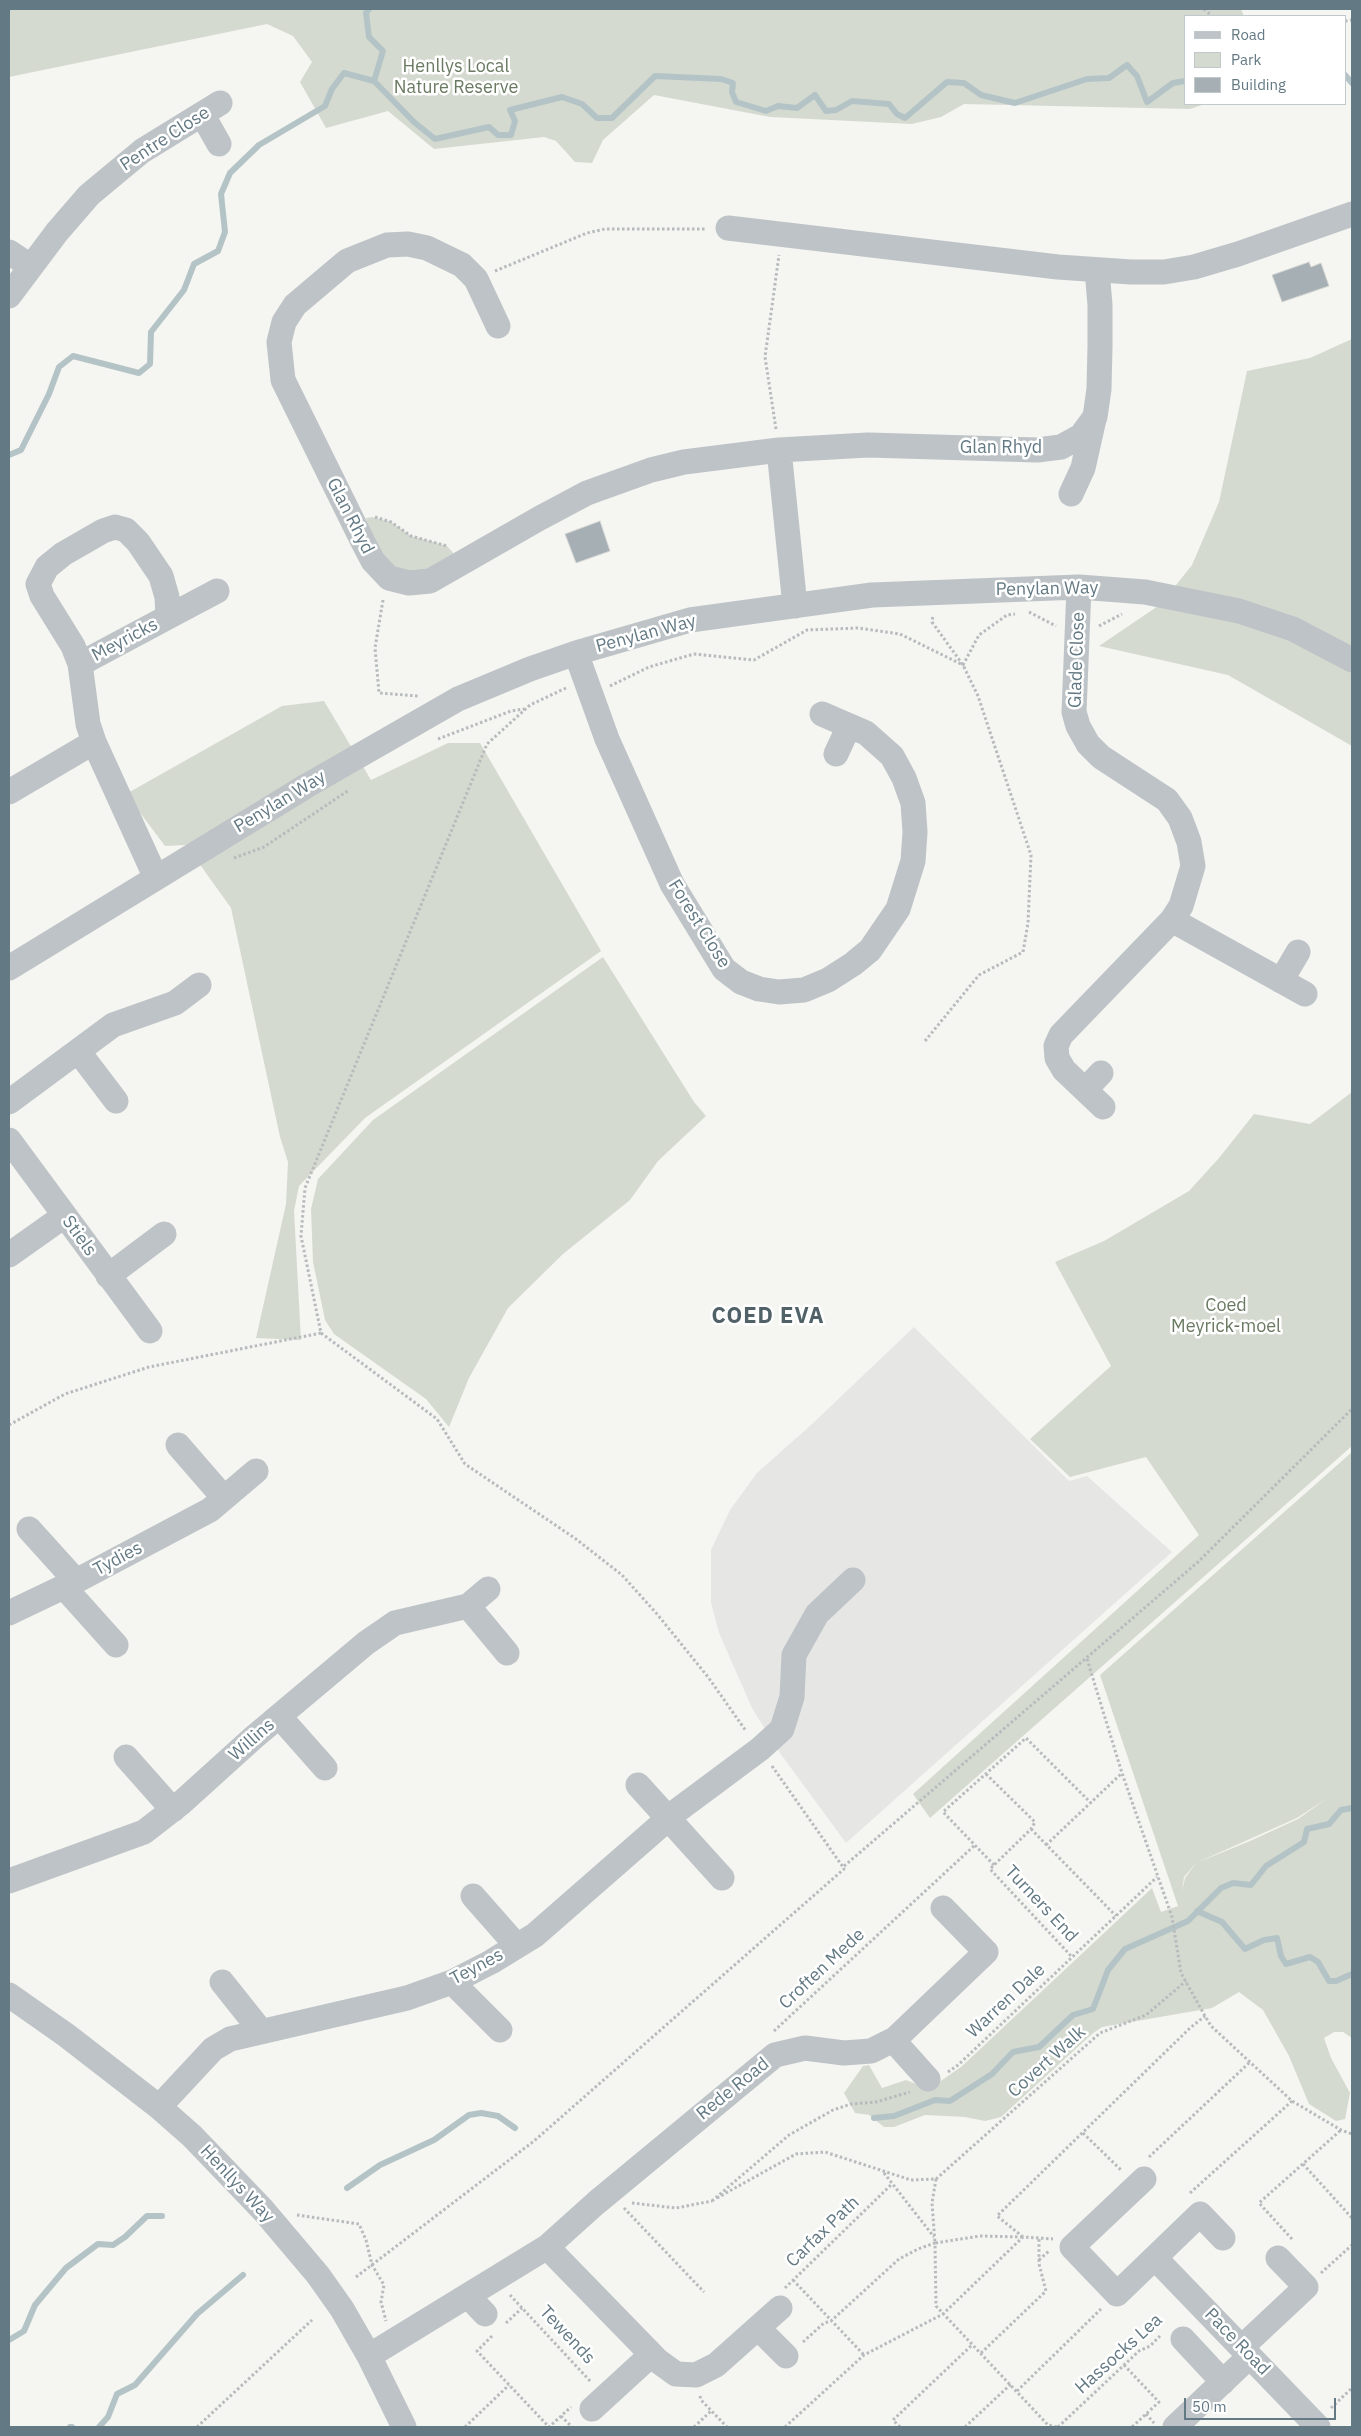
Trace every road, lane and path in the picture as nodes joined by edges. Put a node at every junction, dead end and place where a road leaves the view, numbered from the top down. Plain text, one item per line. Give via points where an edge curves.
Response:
1 (219, 144) dead end
2 (1352, 214) edge
3 (728, 228) joint
4 (782, 234) junction
5 (9, 252) edge
6 (30, 266) junction
7 (1097, 270) junction
8 (476, 279) junction
9 (9, 296) edge
10 (498, 326) dead end
11 (1094, 417) junction
12 (779, 450) junction
13 (1071, 494) dead end
14 (353, 523) junction
15 (462, 563) junction
16 (390, 578) junction
17 (1079, 587) junction
18 (217, 591) dead end
19 (1145, 592) junction
20 (795, 606) junction
21 (934, 609) dead end
22 (168, 617) junction
23 (1077, 638) junction
24 (576, 653) junction
25 (1352, 660) edge
26 (80, 664) junction
27 (963, 665) junction
28 (591, 694) junction
29 (458, 699) junction
30 (525, 709) junction
31 (822, 714) dead end
32 (849, 726) junction
33 (431, 741) dead end
34 (94, 742) junction
35 (836, 754) dead end
36 (351, 788) dead end
37 (9, 792) edge
38 (230, 860) dead end
39 (156, 878) junction
40 (1172, 920) junction
41 (1298, 952) dead end
42 (9, 968) edge
43 (1282, 981) junction
44 (199, 985) dead end
45 (1305, 994) dead end
46 (926, 1041) dead end
47 (78, 1052) junction
48 (116, 1101) dead end
49 (9, 1102) edge
50 (1103, 1107) dead end
51 (9, 1140) edge
52 (64, 1216) junction
53 (164, 1234) dead end
54 (9, 1255) edge
55 (108, 1276) junction
56 (150, 1332) dead end
57 (321, 1333) junction
58 (1352, 1409) edge
59 (9, 1425) edge
60 (178, 1445) dead end
61 (256, 1471) dead end
62 (224, 1498) junction
63 (29, 1529) dead end
64 (853, 1580) dead end
65 (70, 1584) junction
66 (488, 1589) dead end
67 (468, 1606) junction
68 (9, 1613) edge
69 (116, 1645) dead end
70 (507, 1653) dead end
71 (1087, 1659) junction
72 (279, 1716) junction
73 (760, 1750) junction
74 (126, 1757) dead end
75 (325, 1768) dead end
76 (1122, 1773) junction
77 (986, 1774) junction
78 (638, 1785) dead end
79 (1091, 1803) junction
80 (173, 1810) junction
81 (669, 1818) junction
82 (1031, 1830) junction
83 (975, 1845) junction
84 (1046, 1845) junction
85 (994, 1865) junction
86 (843, 1867) junction
87 (1157, 1876) junction
88 (722, 1878) dead end
89 (9, 1880) edge
90 (473, 1896) dead end
91 (943, 1908) dead end
92 (1116, 1916) junction
93 (517, 1946) junction
94 (1072, 1957) junction
95 (1186, 1981) junction
96 (222, 1982) dead end
97 (452, 1982) junction
98 (10, 1999) edge
99 (1205, 2016) junction
100 (500, 2030) dead end
101 (261, 2032) junction
102 (772, 2033) dead end
103 (893, 2040) junction
104 (930, 2081) junction
105 (1292, 2101) junction
106 (159, 2107) junction
107 (1341, 2130) junction
108 (1083, 2133) junction
109 (1352, 2134) edge
110 (1303, 2164) junction
111 (883, 2172) junction
112 (1136, 2178) joint
113 (936, 2179) junction
114 (892, 2184) junction
115 (611, 2196) junction
116 (1187, 2196) dead end
117 (712, 2201) junction
118 (1352, 2218) edge
119 (278, 2226) junction
120 (1023, 2237) junction
121 (935, 2238) junction
122 (1039, 2238) junction
123 (1223, 2238) dead end
124 (1061, 2240) dead end
125 (935, 2243) junction
126 (1352, 2245) edge
127 (547, 2247) junction
128 (1288, 2252) joint
129 (1155, 2258) junction
130 (372, 2265) junction
131 (1315, 2275) junction
132 (356, 2277) dead end
133 (793, 2280) junction
134 (704, 2292) dead end
135 (508, 2293) dead end
136 (1117, 2294) junction
137 (468, 2296) junction
138 (780, 2300) joint
139 (485, 2314) dead end
140 (943, 2314) junction
141 (312, 2320) dead end
142 (831, 2321) junction
143 (758, 2328) junction
144 (1174, 2336) joint
145 (396, 2340) junction
146 (972, 2345) junction
147 (477, 2351) dead end
148 (1246, 2351) junction
149 (981, 2353) junction
150 (864, 2355) junction
151 (369, 2356) junction
152 (786, 2356) joint
153 (654, 2358) junction
154 (1124, 2365) junction
155 (696, 2375) junction
156 (1223, 2382) junction
157 (1011, 2384) junction
158 (509, 2385) junction
159 (1352, 2388) edge
160 (1017, 2390) junction
161 (599, 2403) joint
162 (711, 2411) junction
163 (561, 2416) dead end
164 (546, 2426) edge
165 (1316, 2426) edge
166 (197, 2427) edge
167 (404, 2427) edge
168 (465, 2427) edge
169 (572, 2427) edge
170 (694, 2427) edge
171 (727, 2427) edge
172 (785, 2427) edge
173 (900, 2427) edge
174 (965, 2427) edge
175 (1058, 2427) edge
176 (1132, 2427) edge
177 (1175, 2427) edge

1 - 6 street, Pentre Close via 211,109 142,151 114,173 73,212
2 - 7 street via 1194,267 1164,272
3 - 4 street
3 - 8 path via 586,233
4 - 7 street
4 - 12 path via 765,357
5 - 6 street
6 - 9 street, Pentre Close
7 - 11 street, Glan Rhyd via 1100,346 1099,389
8 - 10 street, Glan Rhyd
8 - 14 street, Glan Rhyd via 462,265 427,248 408,244 387,245 347,262 295,305 284,322 279,342 283,380
11 - 12 street, Glan Rhyd via 1081,436 1061,447 1037,450 883,445
11 - 13 street via 1083,468
12 - 15 street, Glan Rhyd via 684,462 651,470 587,493
12 - 20 street
14 - 15 path via 372,516 383,518 411,536 447,546
14 - 16 street, Glan Rhyd via 373,561
15 - 16 street, Glan Rhyd via 430,581 409,584
16 - 29 path via 375,648 379,693
17 - 19 street, Penylan Way
17 - 20 street, Penylan Way via 872,595
17 - 23 street, Glade Close
18 - 22 street
19 - 23 path via 1137,606
19 - 25 street, Penylan Way via 1239,611 1293,629
20 - 24 street, Penylan Way via 690,620
21 - 27 path via 932,622
22 - 26 street, Meyricks
22 - 26 street, Meyricks via 167,596 161,576 138,542 126,530 114,527 103,531 47,567 38,584
23 - 27 path via 1028,611 1007,615 980,635
23 - 40 street, Glade Close via 1074,712 1078,726 1088,744 1101,756 1167,800 1180,818 1189,842 1193,866 1181,906
24 - 28 street, Forest Close
24 - 29 street, Penylan Way
26 - 34 street, Meyricks via 88,724
27 - 28 path via 900,634 858,628 807,630 754,660 694,654 649,667
27 - 46 path via 978,696 1031,855 1028,923 1023,952 979,975
28 - 30 path via 574,684
28 - 32 street, Forest Close via 645,827 698,930 730,974 758,989 779,992 804,990 828,980 870,950 898,909 913,861 913,804 904,778 892,756 878,742
29 - 39 street, Penylan Way via 308,785
30 - 33 path via 511,711
30 - 57 path via 487,744 305,1188 301,1236
31 - 32 street, Forest Close
32 - 35 street
34 - 37 street
34 - 39 street, Meyricks
36 - 38 path via 264,848
39 - 42 street, Penylan Way
40 - 43 street
40 - 50 street, Glade Close via 1061,1035 1056,1046 1057,1058 1064,1070 1093,1081
41 - 43 street
43 - 45 street
44 - 47 street via 175,1003 113,1025
47 - 48 street
47 - 49 street
51 - 52 street, Stiels
52 - 54 street
52 - 55 street, Stiels
53 - 55 street
55 - 56 street, Stiels
57 - 59 path via 149,1366 66,1394
57 - 73 path via 437,1420 465,1464 576,1539 622,1576 708,1677
58 - 71 path via 1198,1562
60 - 62 street
61 - 62 street, Tydies
62 - 65 street, Tydies via 203,1514
63 - 65 street
64 - 73 street, Teynes via 817,1614 794,1655 792,1697 782,1730
65 - 68 street, Tydies
65 - 69 street
66 - 67 street, Willins
67 - 70 street
67 - 72 street, Willins via 395,1623 366,1643
71 - 76 path
71 - 86 path
72 - 75 street
72 - 80 street, Willins
73 - 81 street, Teynes
73 - 86 path
74 - 80 street
76 - 79 path
76 - 87 path
77 - 79 path via 1026,1738
77 - 82 path via 1035,1822
77 - 83 path, Turners End via 943,1812
78 - 81 street
79 - 84 path
80 - 89 street, Willins via 144,1832
81 - 88 street
81 - 93 street, Teynes via 535,1935
82 - 84 path
82 - 85 path
83 - 85 path, Turners End
83 - 102 path, Croften Mede
84 - 92 path
85 - 94 path, Turners End via 990,1869
86 - 130 path via 534,2141
87 - 92 path, Warren Dale
87 - 95 path via 1172,1917 1181,1973
90 - 93 street
91 - 103 street, Rede Road via 986,1952
92 - 94 path, Warren Dale
93 - 97 street, Teynes
94 - 104 path, Warren Dale via 958,2065
95 - 99 path
95 - 113 path, Covert Walk via 1146,2015 1100,2033
96 - 101 street
97 - 100 street
97 - 101 street, Teynes via 407,1998
98 - 106 street, Henllys Way via 66,2035
99 - 105 path via 1211,2026
99 - 108 path
101 - 106 street, Teynes via 230,2039 213,2050
103 - 104 street
103 - 115 street, Rede Road via 871,2051 844,2053 806,2048 775,2055
104 - 117 path, Warren Dale via 876,2102 851,2104 833,2110 789,2135
105 - 107 path
105 - 116 path
106 - 119 street, Henllys Way via 192,2136
107 - 109 path
107 - 110 path
108 - 112 path
108 - 120 path via 997,2216
110 - 118 path
110 - 128 path via 1259,2203
111 - 113 path via 911,2180
111 - 114 path
111 - 117 path via 825,2152 796,2154
112 - 136 street via 1072,2247
113 - 121 path via 932,2203
114 - 121 path
114 - 133 path, Carfax Path
115 - 117 path via 641,2206 676,2208
115 - 127 street, Rede Road
115 - 134 path
119 - 130 path via 298,2215 358,2224
119 - 151 street, Henllys Way via 333,2295
120 - 122 path
120 - 125 path via 980,2236
120 - 140 path
121 - 125 path
122 - 124 path
122 - 149 path via 1039,2264 1046,2291
123 - 129 street via 1200,2214
125 - 140 path via 936,2306
125 - 142 path via 899,2259
126 - 131 path
127 - 137 street, Rede Road
127 - 153 street
128 - 131 street
129 - 136 street
129 - 148 street, Pace Road
130 - 132 path
130 - 145 path via 384,2285 381,2302
131 - 148 street
133 - 138 path, Carfax Path
133 - 142 path
135 - 161 path, Tewends
136 - 160 path
137 - 139 street
137 - 145 street, Rede Road
138 - 143 street
140 - 146 path
140 - 150 path
141 - 166 path
142 - 150 path
142 - 152 path via 824,2323
143 - 152 street
143 - 155 street via 716,2365
144 - 154 path, Hassocks Lea
144 - 156 street
145 - 151 street, Rede Road
146 - 149 path
146 - 173 path via 893,2420
147 - 158 path
148 - 156 street
148 - 165 street, Pace Road
149 - 157 path
150 - 172 path
151 - 167 street, Henllys Way
153 - 155 street via 676,2374
153 - 161 street
154 - 175 path, Hassocks Lea
154 - 176 path via 1159,2402
155 - 162 path via 700,2400
156 - 177 street
157 - 160 path
157 - 174 path
158 - 164 path
158 - 168 path
159 - 165 path
160 - 175 path via 1048,2425
162 - 170 path
162 - 171 path
163 - 169 path

